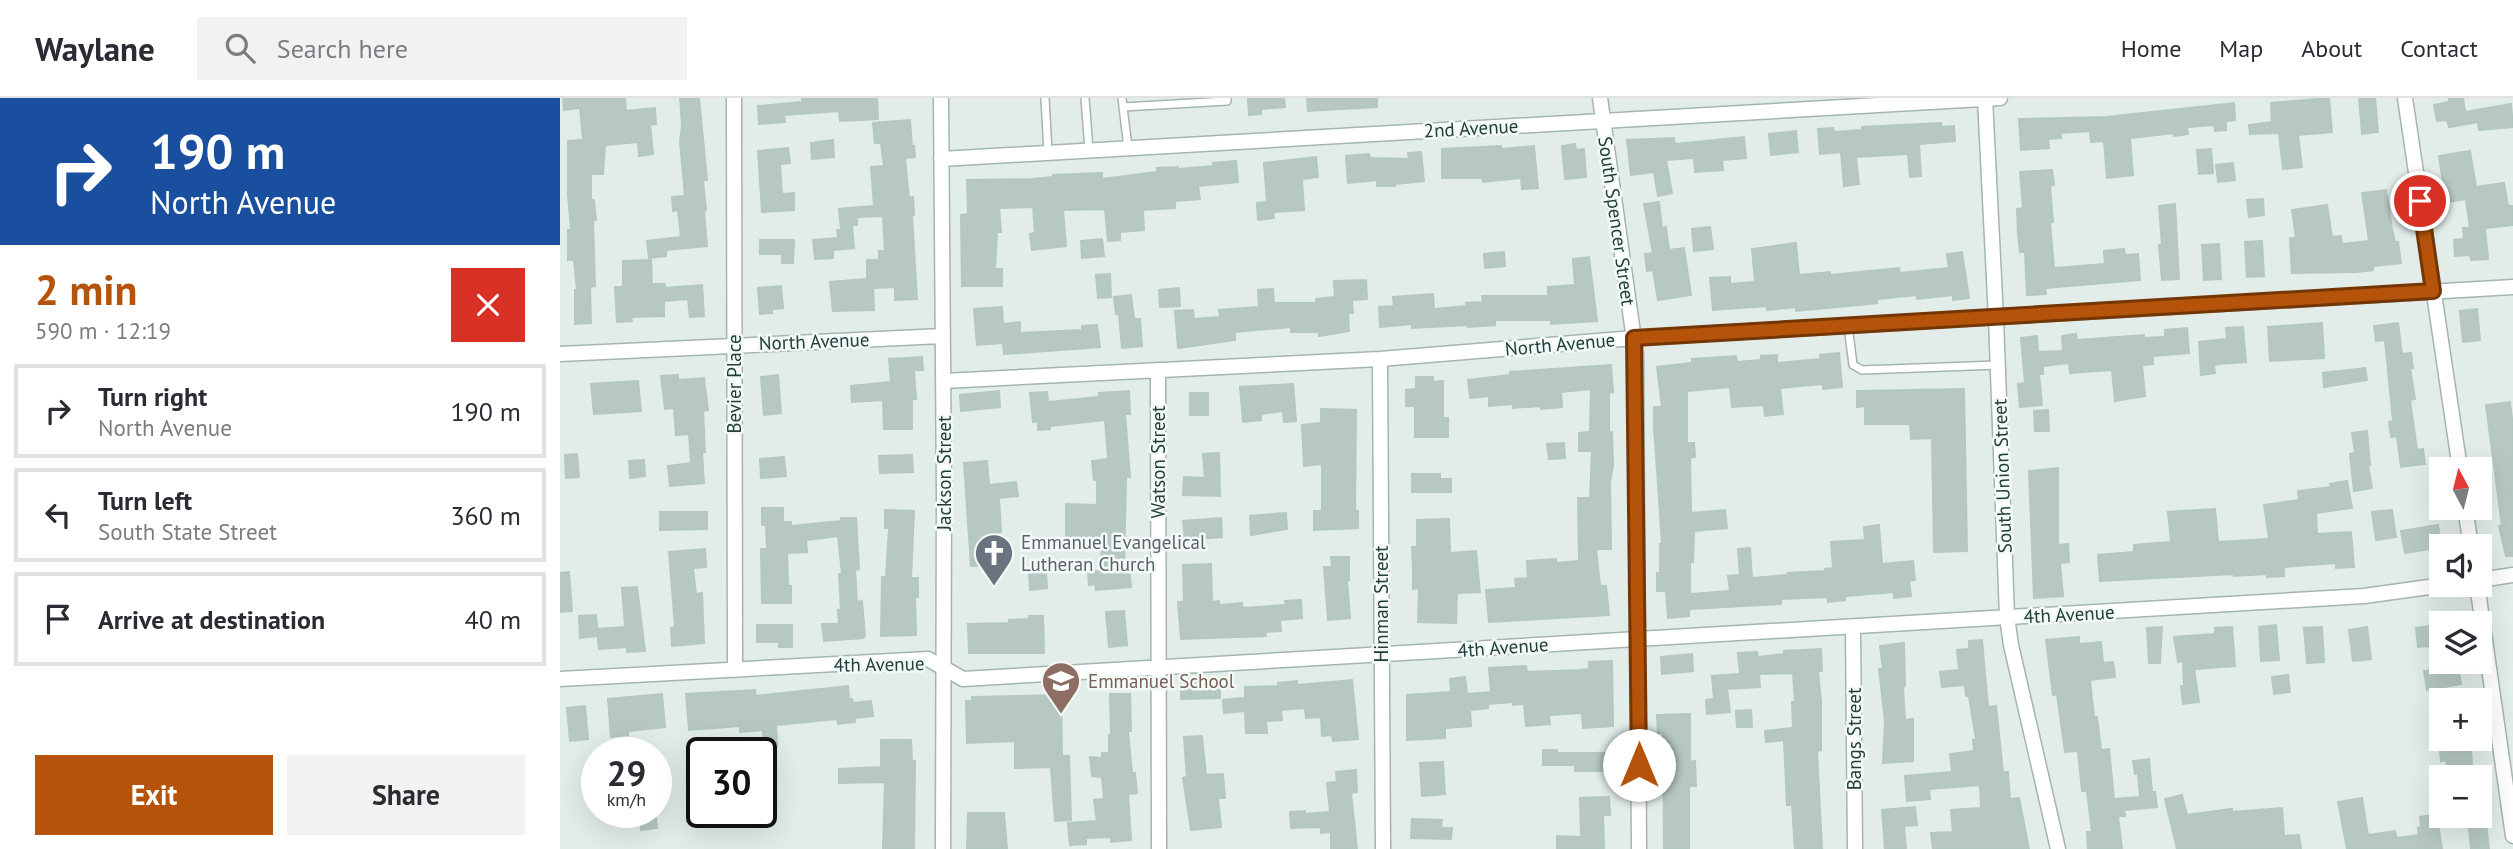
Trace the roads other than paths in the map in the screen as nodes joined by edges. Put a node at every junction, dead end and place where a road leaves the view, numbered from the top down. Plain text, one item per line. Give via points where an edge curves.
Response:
1 (734, 98) edge
2 (941, 98) edge
3 (1045, 98) edge
4 (1085, 98) edge
5 (1122, 98) edge
6 (1227, 98) edge
7 (1600, 98) edge
8 (1985, 98) edge
9 (2000, 98) edge
10 (2405, 98) edge
11 (1124, 107) junction
12 (1602, 120) junction
13 (1128, 148) junction
14 (1088, 150) junction
15 (1048, 153) junction
16 (941, 159) junction
17 (2513, 287) edge
18 (2433, 291) junction
19 (1996, 318) junction
20 (1848, 326) junction
21 (942, 336) junction
22 (1634, 338) junction
23 (734, 345) junction
24 (560, 354) edge
25 (1380, 359) junction
26 (1998, 365) junction
27 (1158, 370) junction
28 (943, 381) junction
29 (2457, 457) edge
30 (2513, 575) edge
31 (2492, 578) edge
32 (2429, 587) edge
33 (2479, 597) edge
34 (2007, 617) junction
35 (1853, 628) junction
36 (1638, 639) junction
37 (1381, 654) junction
38 (1158, 668) junction
39 (943, 669) junction
40 (736, 670) junction
41 (560, 679) edge
42 (2497, 724) junction
43 (2492, 725) edge
44 (2513, 836) edge
45 (943, 849) edge
46 (1159, 849) edge
47 (1383, 849) edge
48 (1639, 849) edge
49 (1855, 849) edge
50 (2058, 849) edge

1 - 23 street, Bevier Place
2 - 16 street, Jackson Street
3 - 15 lane
4 - 14 lane
5 - 11 lane
6 - 11 lane
7 - 12 street, South Spencer Street
8 - 9 street, 2nd Avenue
8 - 12 street, 2nd Avenue
8 - 19 street, South Union Street
10 - 18 street
11 - 13 lane
12 - 13 street, 2nd Avenue
12 - 22 street, South Spencer Street
13 - 14 street, 2nd Avenue
14 - 15 street, 2nd Avenue
15 - 16 street, 2nd Avenue
16 - 21 street, Jackson Street
17 - 18 street, North Avenue
18 - 19 street, North Avenue
18 - 29 street
19 - 20 street, North Avenue
19 - 26 street, South Union Street
20 - 22 street, North Avenue
20 - 26 lane via 1853,365 1862,370
21 - 23 street, North Avenue
21 - 28 street, Jackson Street
22 - 25 street, North Avenue
22 - 36 street, South Spencer Street
23 - 24 street, North Avenue
23 - 40 street, Bevier Place
25 - 27 street, North Avenue
25 - 37 street, Hinman Street
26 - 34 street, South Union Street
27 - 28 street, North Avenue
27 - 38 street, Watson Street
28 - 39 street, Jackson Street
30 - 31 street
32 - 34 street, 4th Avenue via 2364,596
33 - 42 street
34 - 35 street, 4th Avenue
34 - 50 street, South Union Street
35 - 36 street, 4th Avenue
35 - 49 street, Bangs Street
36 - 37 street, 4th Avenue
36 - 48 street, South Spencer Street
37 - 38 street, 4th Avenue
37 - 47 street, Hinman Street
38 - 39 street, 4th Avenue via 962,679
38 - 46 street, Watson Street
39 - 40 street, 4th Avenue via 928,659
39 - 45 street, Jackson Street
40 - 41 street, 4th Avenue
42 - 43 lane
42 - 44 street

